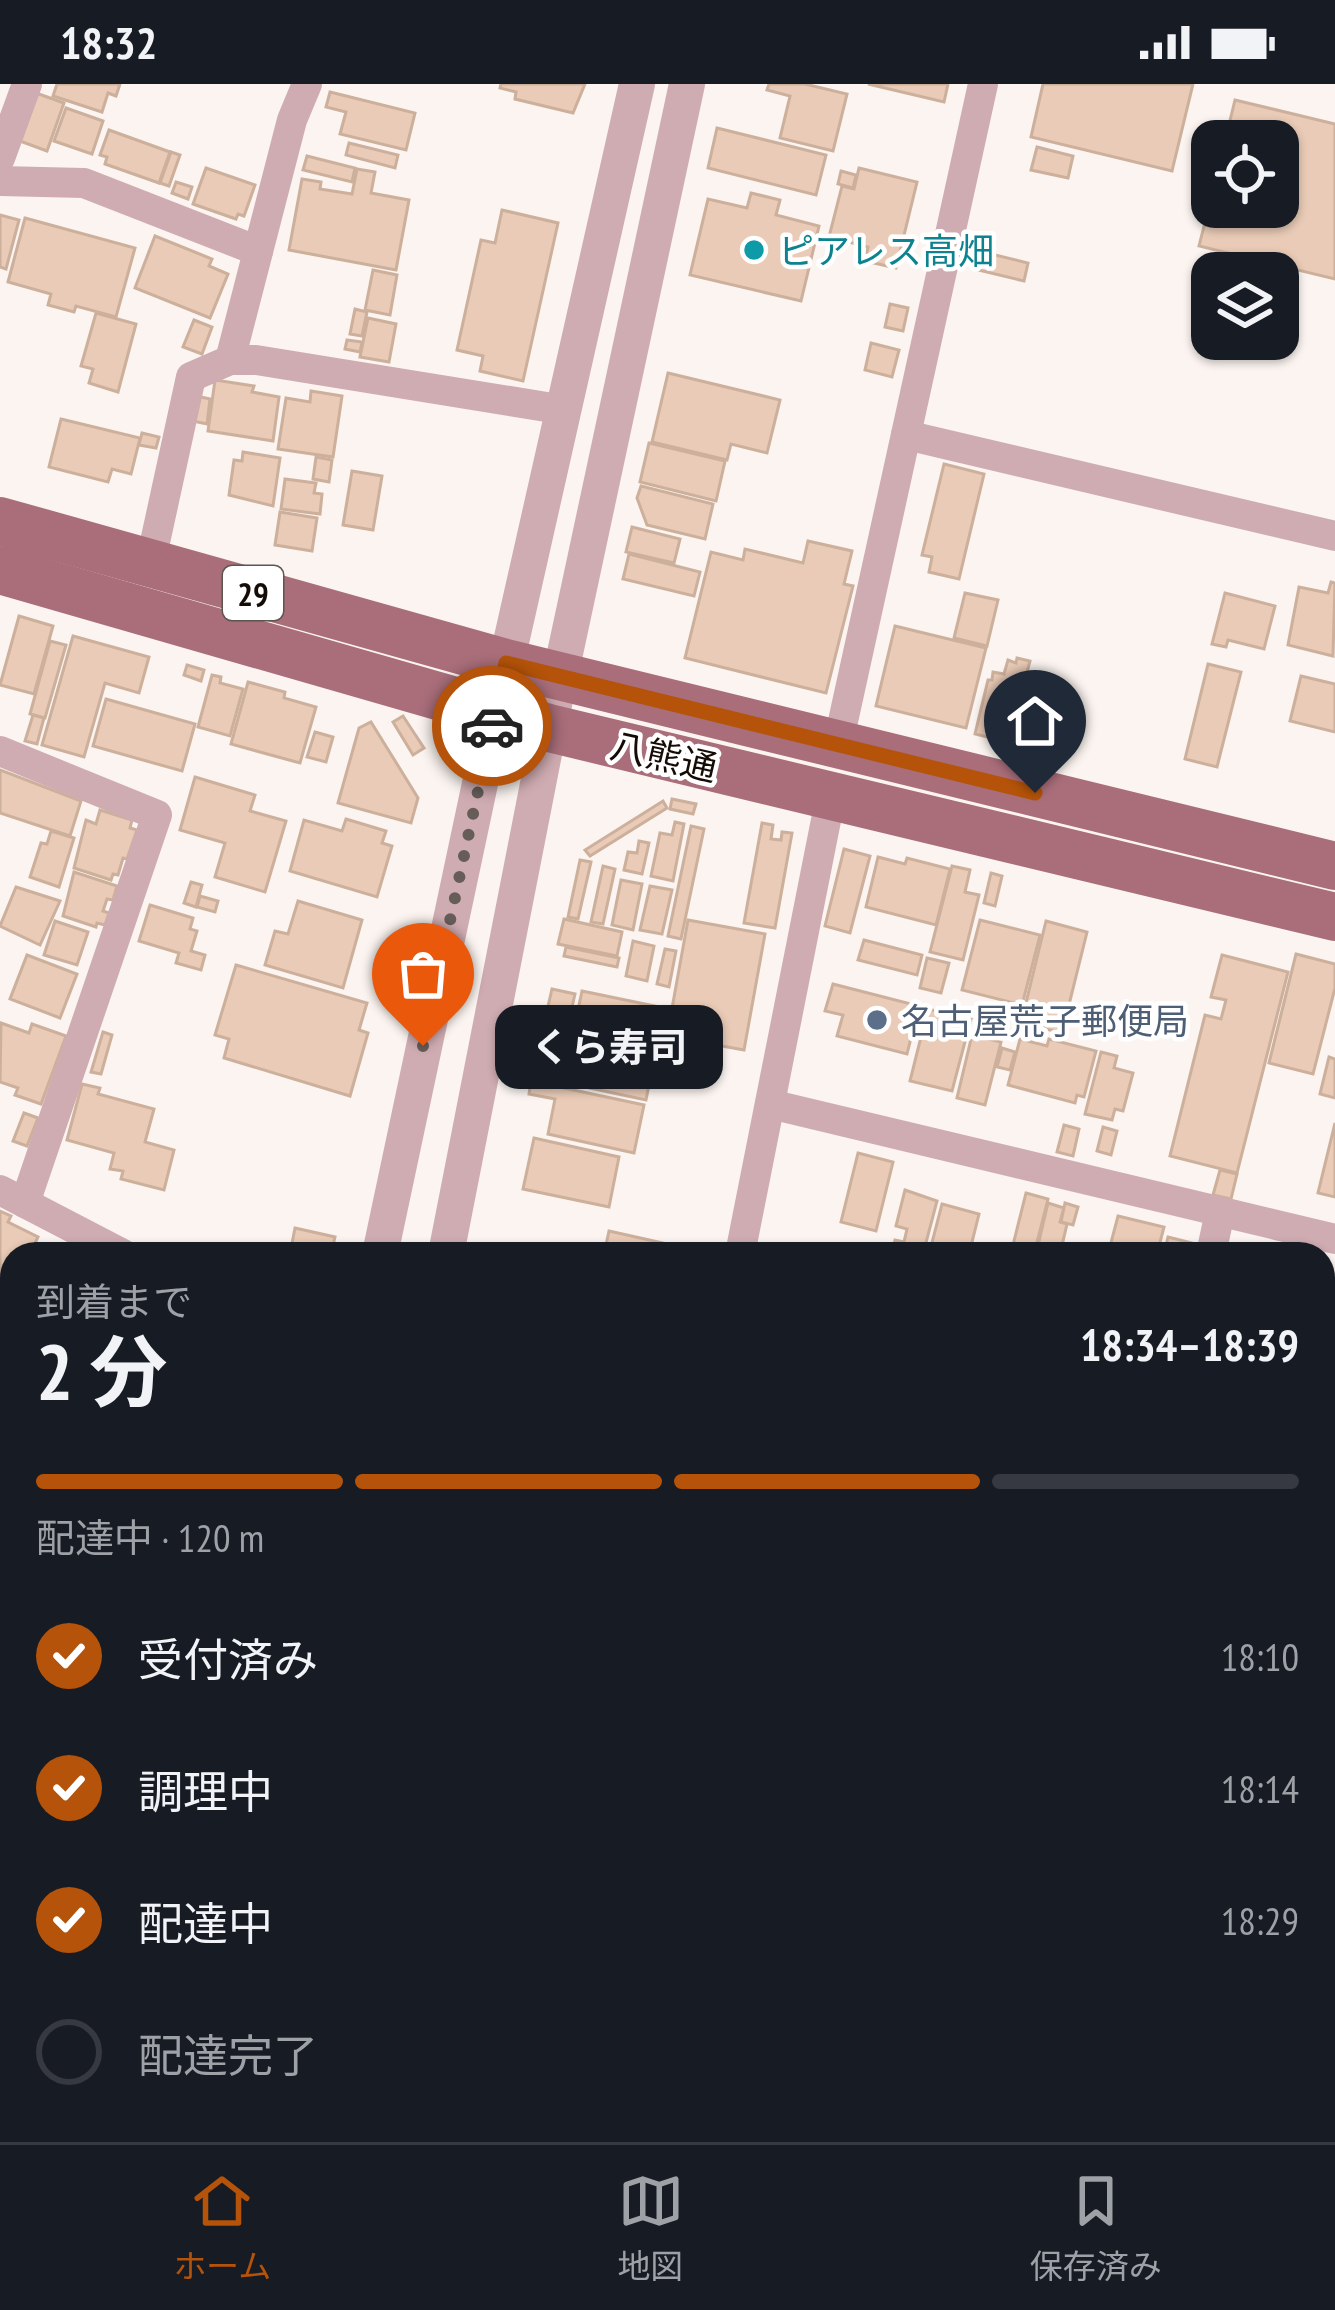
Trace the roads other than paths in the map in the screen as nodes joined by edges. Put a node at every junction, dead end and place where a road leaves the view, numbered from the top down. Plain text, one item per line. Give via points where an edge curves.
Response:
1 (27, 84) edge
2 (307, 84) edge
3 (637, 84) edge
4 (687, 84) edge
5 (982, 84) edge
6 (0, 158) edge
7 (0, 181) edge
8 (258, 251) junction
9 (230, 360) junction
10 (566, 410) junction
11 (906, 435) junction
12 (0, 521) edge
13 (1335, 536) edge
14 (150, 565) junction
15 (0, 570) edge
16 (506, 663) junction
17 (560, 676) junction
18 (495, 713) junction
19 (549, 728) junction
20 (838, 745) junction
21 (0, 751) edge
22 (831, 795) junction
23 (1335, 866) edge
24 (1335, 917) edge
25 (770, 1104) junction
26 (12, 1197) edge
27 (1220, 1212) junction
28 (1335, 1239) edge
29 (100, 1242) edge
30 (383, 1242) edge
31 (448, 1242) edge
32 (742, 1242) edge
33 (1214, 1242) edge

1 - 6 street
2 - 8 street
3 - 10 street
4 - 17 street
5 - 11 street
7 - 8 street via 83,183
8 - 9 street
9 - 10 street
9 - 14 street via 191,376
10 - 16 street
11 - 13 street
11 - 20 street
12 - 14 main road, 八熊通 / 29
14 - 16 main road, 八熊通 / 29
15 - 18 main road, 八熊通 / 29
16 - 17 main road, 八熊通 / 29
16 - 18 street
17 - 19 street
17 - 20 main road, 八熊通 / 29
18 - 19 main road, 八熊通 / 29
18 - 30 street
19 - 22 main road, 八熊通 / 29
19 - 31 street
20 - 23 main road, 八熊通 / 29
21 - 26 street via 157,815
22 - 24 main road, 八熊通 / 29
22 - 25 street
25 - 27 street
25 - 32 street
26 - 29 street
27 - 28 street
27 - 33 street

